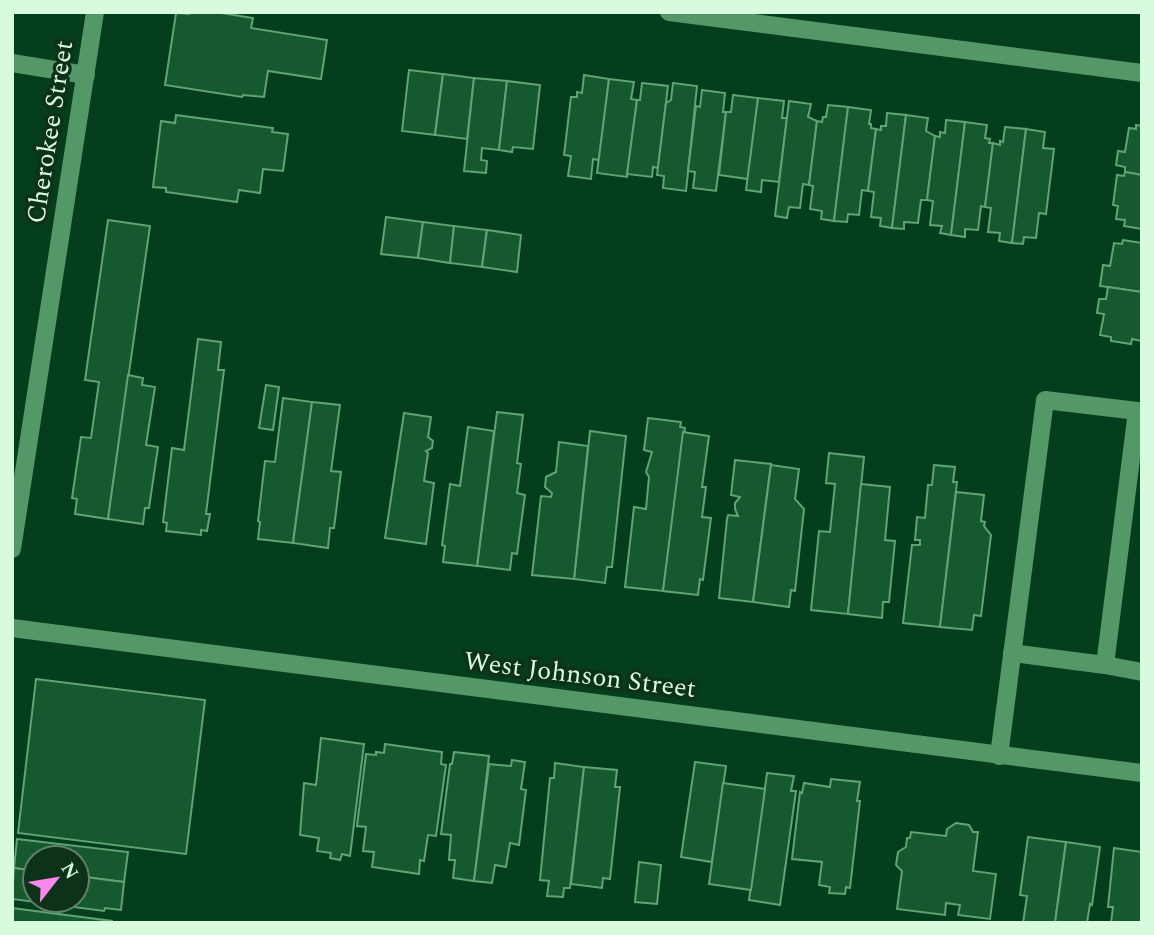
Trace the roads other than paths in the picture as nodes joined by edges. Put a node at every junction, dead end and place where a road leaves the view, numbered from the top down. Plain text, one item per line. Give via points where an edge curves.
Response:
1 (95, 12) edge
2 (669, 12) edge
3 (12, 63) edge
4 (1142, 73) edge
5 (86, 75) junction
6 (1140, 411) edge
7 (12, 549) edge
8 (12, 628) edge
9 (1012, 653) junction
10 (1105, 665) junction
11 (1142, 672) edge
12 (999, 756) junction
13 (1142, 774) edge

1 - 5 street, Cherokee Street
2 - 4 street
3 - 5 street
5 - 7 street, Cherokee Street
6 - 9 street via 1045,400
6 - 10 street
8 - 12 street, West Johnson Street
9 - 10 street
9 - 12 street
10 - 11 street
12 - 13 street, West Johnson Street

